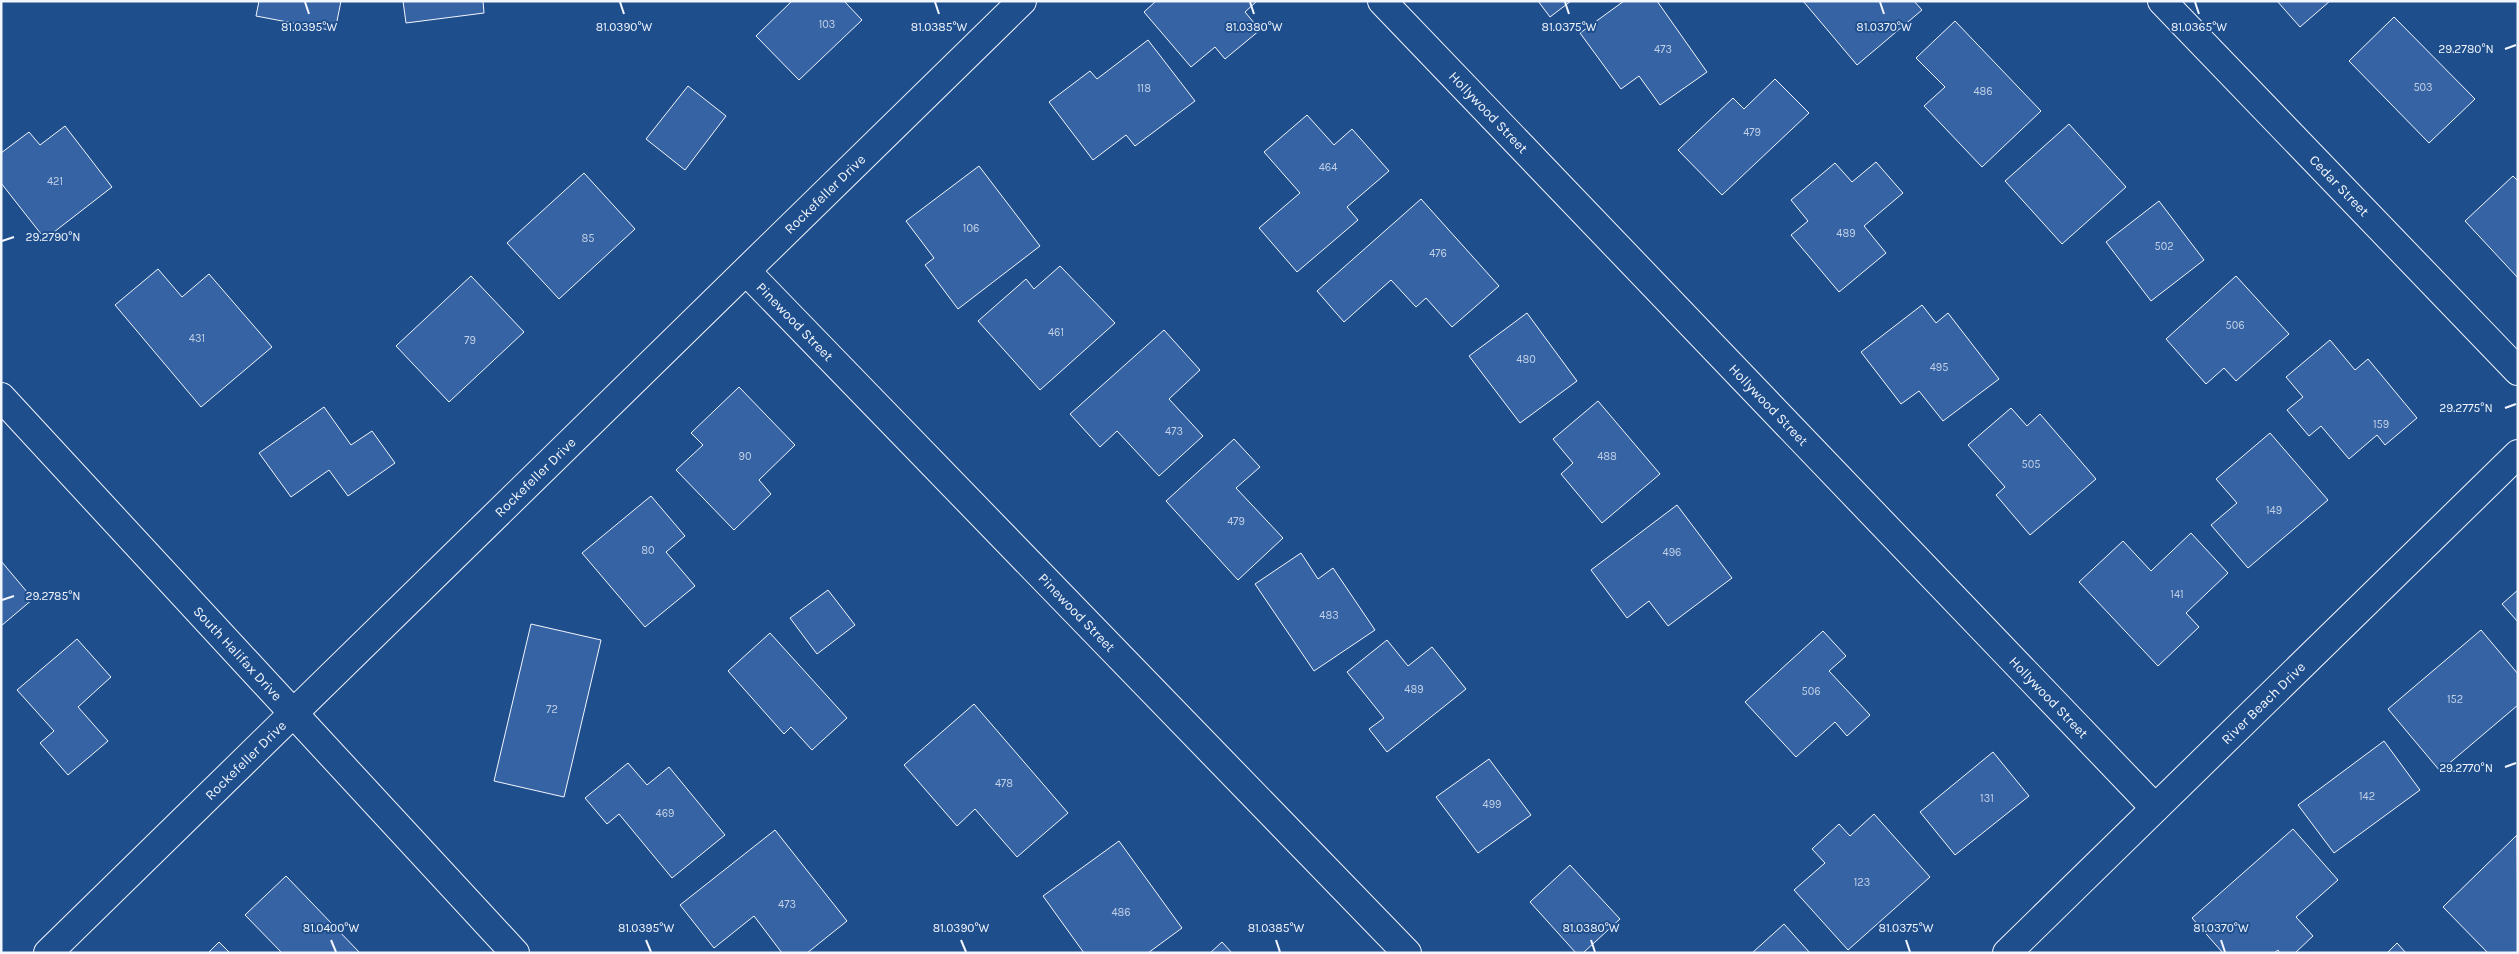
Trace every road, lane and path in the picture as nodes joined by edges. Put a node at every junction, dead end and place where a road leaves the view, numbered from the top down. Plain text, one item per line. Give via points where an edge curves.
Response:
1 (1022, 1) edge
2 (1382, 1) edge
3 (2162, 1) edge
4 (747, 272) junction
5 (2518, 371) edge
6 (1, 397) edge
7 (2518, 454) edge
8 (292, 712) junction
9 (2155, 808) junction
10 (48, 953) edge
11 (515, 953) edge
12 (1407, 953) edge
13 (2007, 953) edge

1 - 4 street, Rockefeller Drive
2 - 9 street, Hollywood Street
3 - 5 street, Cedar Street
4 - 8 street, Rockefeller Drive
4 - 12 street, Pinewood Street
6 - 8 street, South Halifax Drive
7 - 9 street, River Beach Drive
8 - 10 street, Rockefeller Drive
8 - 11 street, South Halifax Drive
9 - 13 street, River Beach Drive

